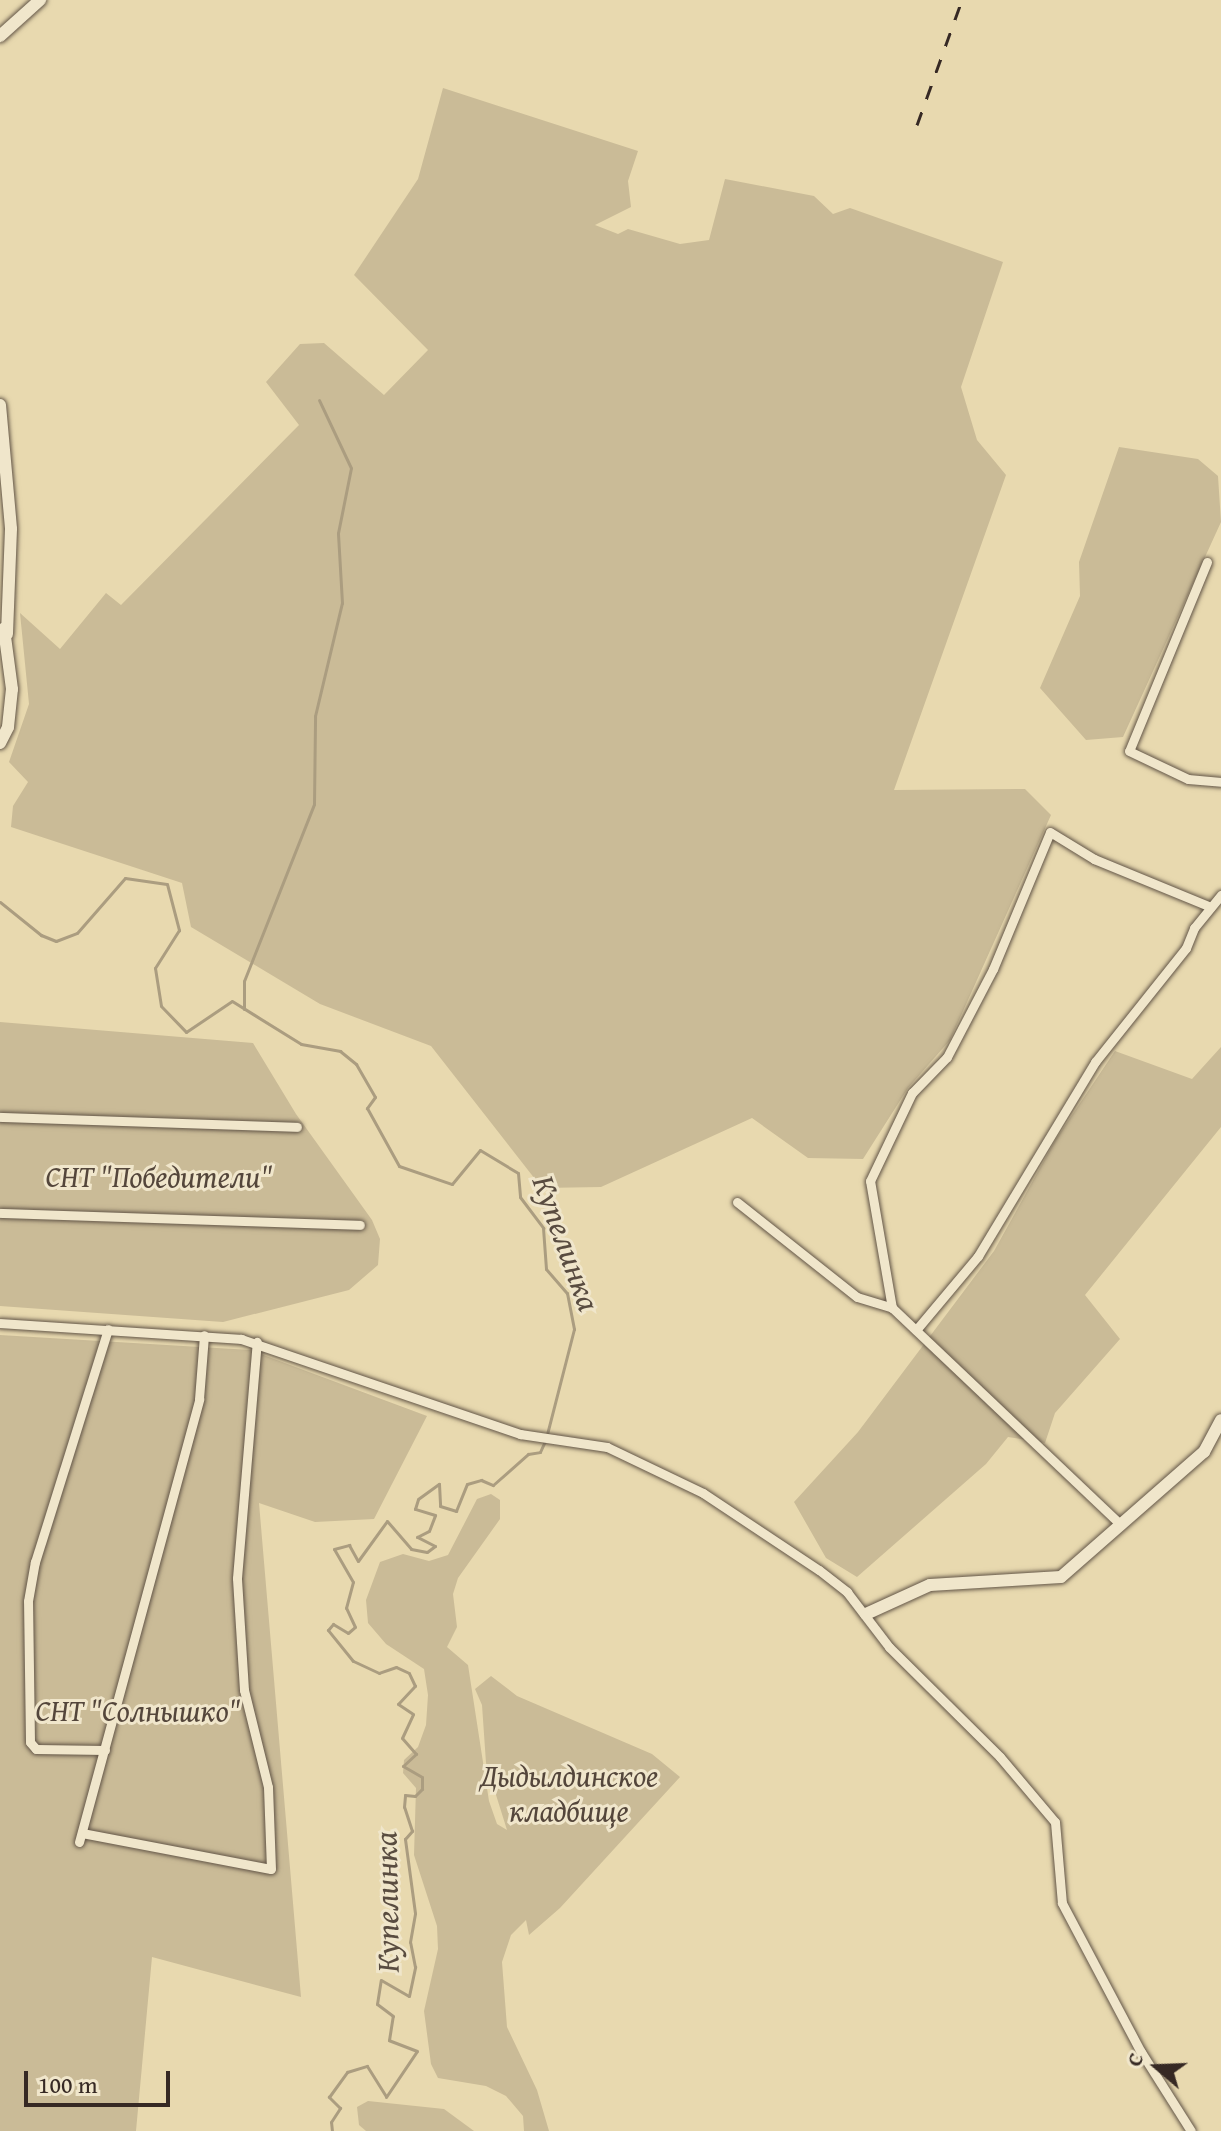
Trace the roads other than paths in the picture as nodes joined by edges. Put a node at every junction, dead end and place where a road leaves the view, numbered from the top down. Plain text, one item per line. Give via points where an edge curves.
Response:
1 (40, 0) edge
2 (0, 36) edge
3 (0, 405) edge
4 (1207, 562) dead end
5 (3, 629) edge
6 (0, 743) edge
7 (1221, 782) edge
8 (1221, 895) edge
9 (1211, 907) junction
10 (0, 1117) edge
11 (297, 1127) dead end
12 (737, 1202) dead end
13 (0, 1213) edge
14 (360, 1225) dead end
15 (892, 1308) junction
16 (0, 1323) edge
17 (108, 1329) junction
18 (916, 1330) junction
19 (204, 1335) junction
20 (257, 1342) junction
21 (1221, 1420) edge
22 (1121, 1525) junction
23 (866, 1614) junction
24 (105, 1750) junction
25 (1191, 2131) edge

1 - 2 street
3 - 5 street via 11,529
4 - 7 street via 1129,751 1188,779
5 - 6 street via 12,689 8,727
8 - 9 street
9 - 15 street via 1094,859 1050,832 993,969 947,1057 912,1093 870,1181
9 - 18 street via 1186,948 1095,1062 978,1256
10 - 11 street
12 - 15 street via 857,1297
13 - 14 street
15 - 18 street
16 - 17 street
17 - 19 street
17 - 24 street via 35,1562 28,1601 30,1742 36,1749
18 - 22 street
19 - 20 street
19 - 24 street via 199,1399
20 - 23 street via 535,1437 607,1447 703,1493 819,1570
20 - 24 street via 237,1578 244,1690 268,1787 271,1869 80,1838
21 - 22 street via 1204,1452
22 - 23 street via 1061,1577 930,1585
23 - 25 street via 889,1647 1000,1757 1055,1822 1062,1903 1141,2052

